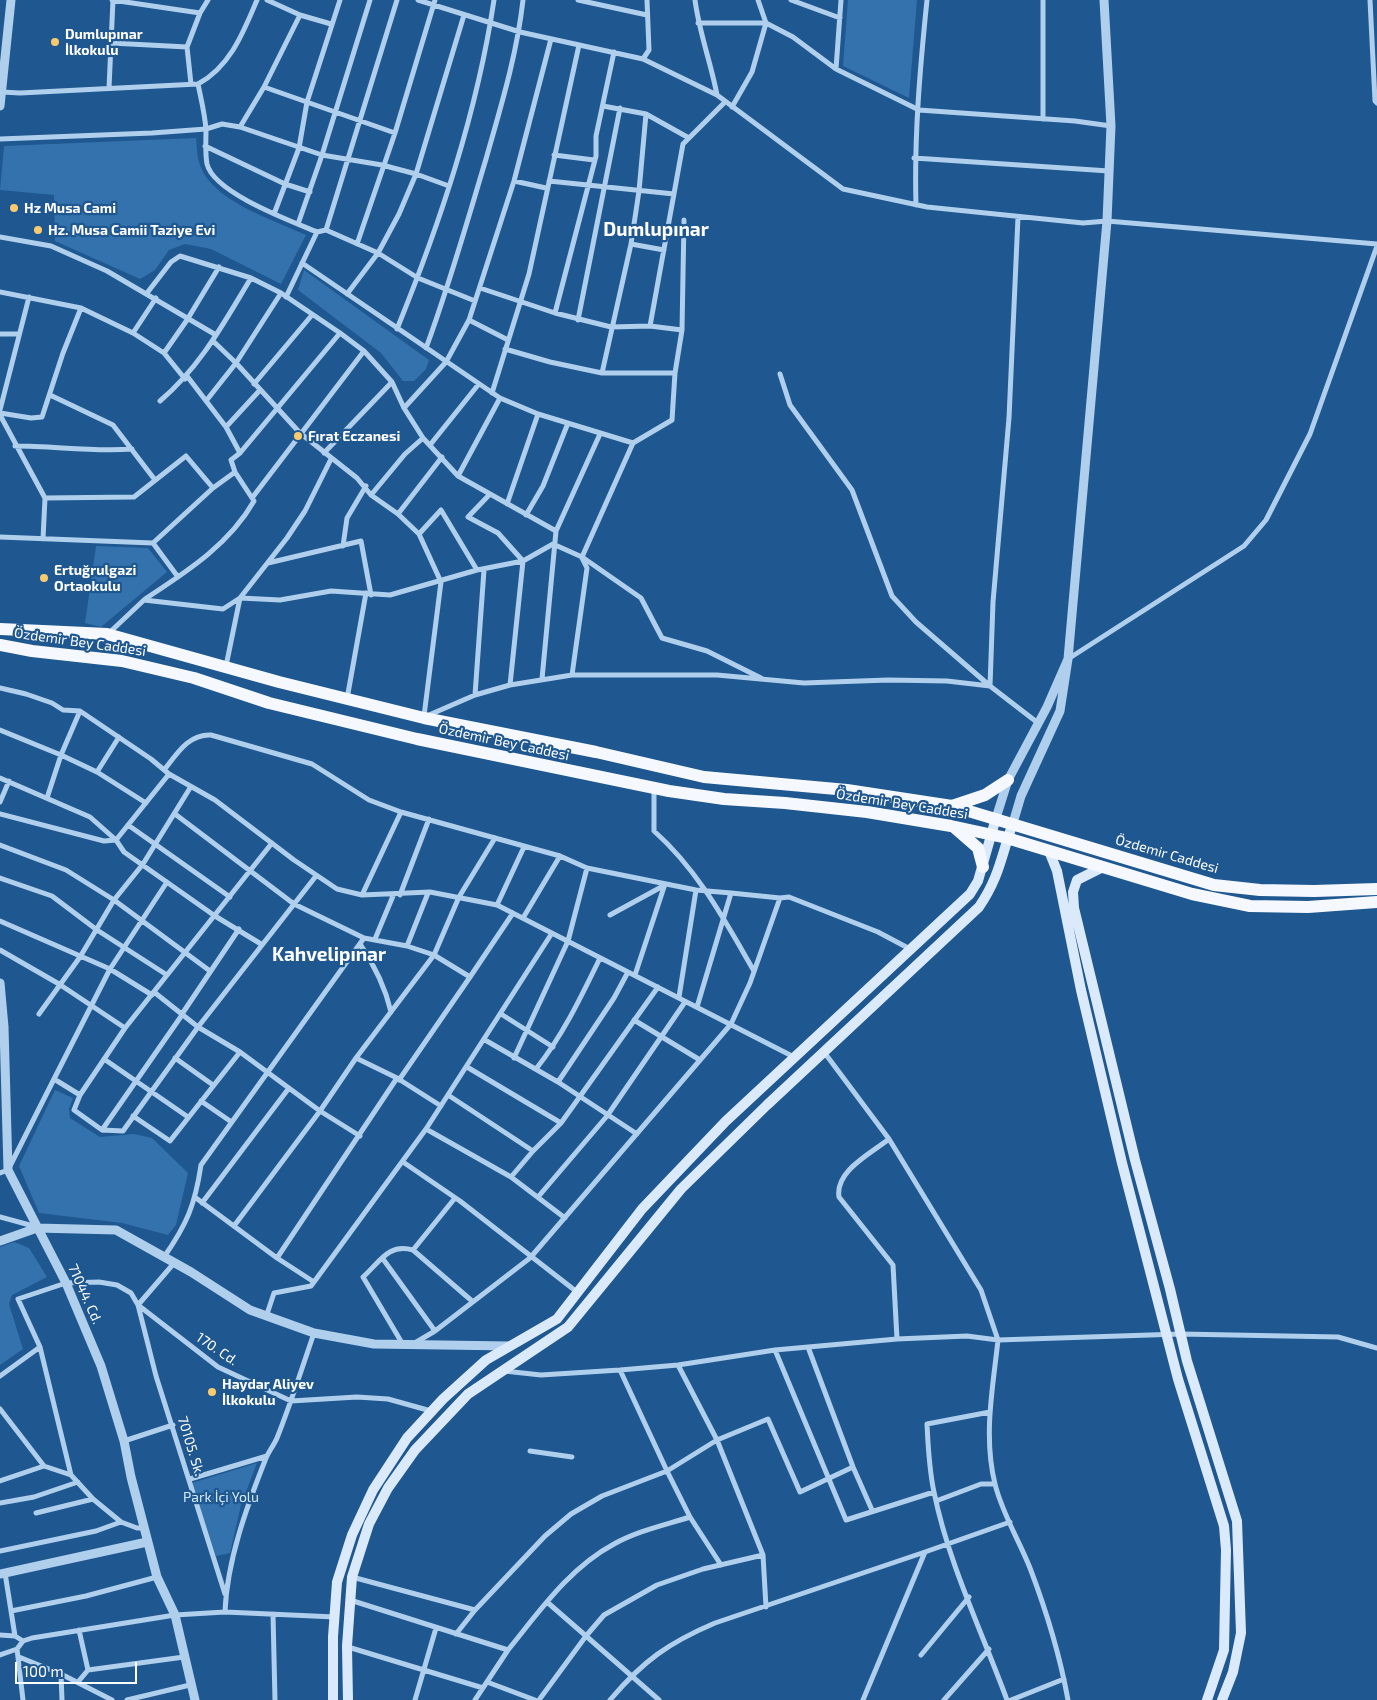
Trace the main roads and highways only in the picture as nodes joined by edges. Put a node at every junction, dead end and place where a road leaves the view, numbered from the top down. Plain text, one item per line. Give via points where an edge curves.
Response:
1 (0, 629) edge
2 (0, 645) edge
3 (1008, 780) road end
4 (952, 806) junction
5 (996, 818) junction
6 (1013, 824) junction
7 (951, 826) junction
8 (992, 834) junction
9 (1007, 838) junction
10 (1049, 851) junction
11 (983, 867) junction
12 (1101, 868) junction
13 (1377, 889) edge
14 (1377, 902) edge
15 (333, 1700) edge
16 (348, 1700) edge
17 (1207, 1700) edge
18 (1222, 1700) edge

1 - 4 main road, Özdemir Caddesi via 107,634 424,718 704,777 847,790
2 - 7 main road, Özdemir Bey Caddesi via 122,660 194,678 269,703 417,739 654,788 724,799 867,812
3 - 4 main road via 985,795
4 - 5 main road, Özdemir Caddesi
5 - 6 main road, Özdemir Caddesi
5 - 8 main road
6 - 9 main road
6 - 13 main road, Özdemir Caddesi via 1214,885 1287,891
7 - 8 main road, Özdemir Bey Caddesi
7 - 11 main road via 978,848
8 - 9 main road, Özdemir Bey Caddesi
8 - 11 main road
9 - 10 main road, Özdemir Bey Caddesi
9 - 16 main road via 1001,868 979,907 681,1189 568,1327 468,1394 414,1450 369,1524 352,1577 347,1646
10 - 12 main road
10 - 17 main road via 1057,871 1103,1088 1196,1440 1224,1526 1224,1650
11 - 15 main road via 970,894 726,1121 642,1209 557,1318 486,1360 407,1438 373,1490 352,1535 337,1582
12 - 14 main road via 1192,894 1250,906 1308,907
12 - 18 main road via 1077,880 1073,892 1074,908 1180,1334 1239,1533 1241,1633 1233,1672

